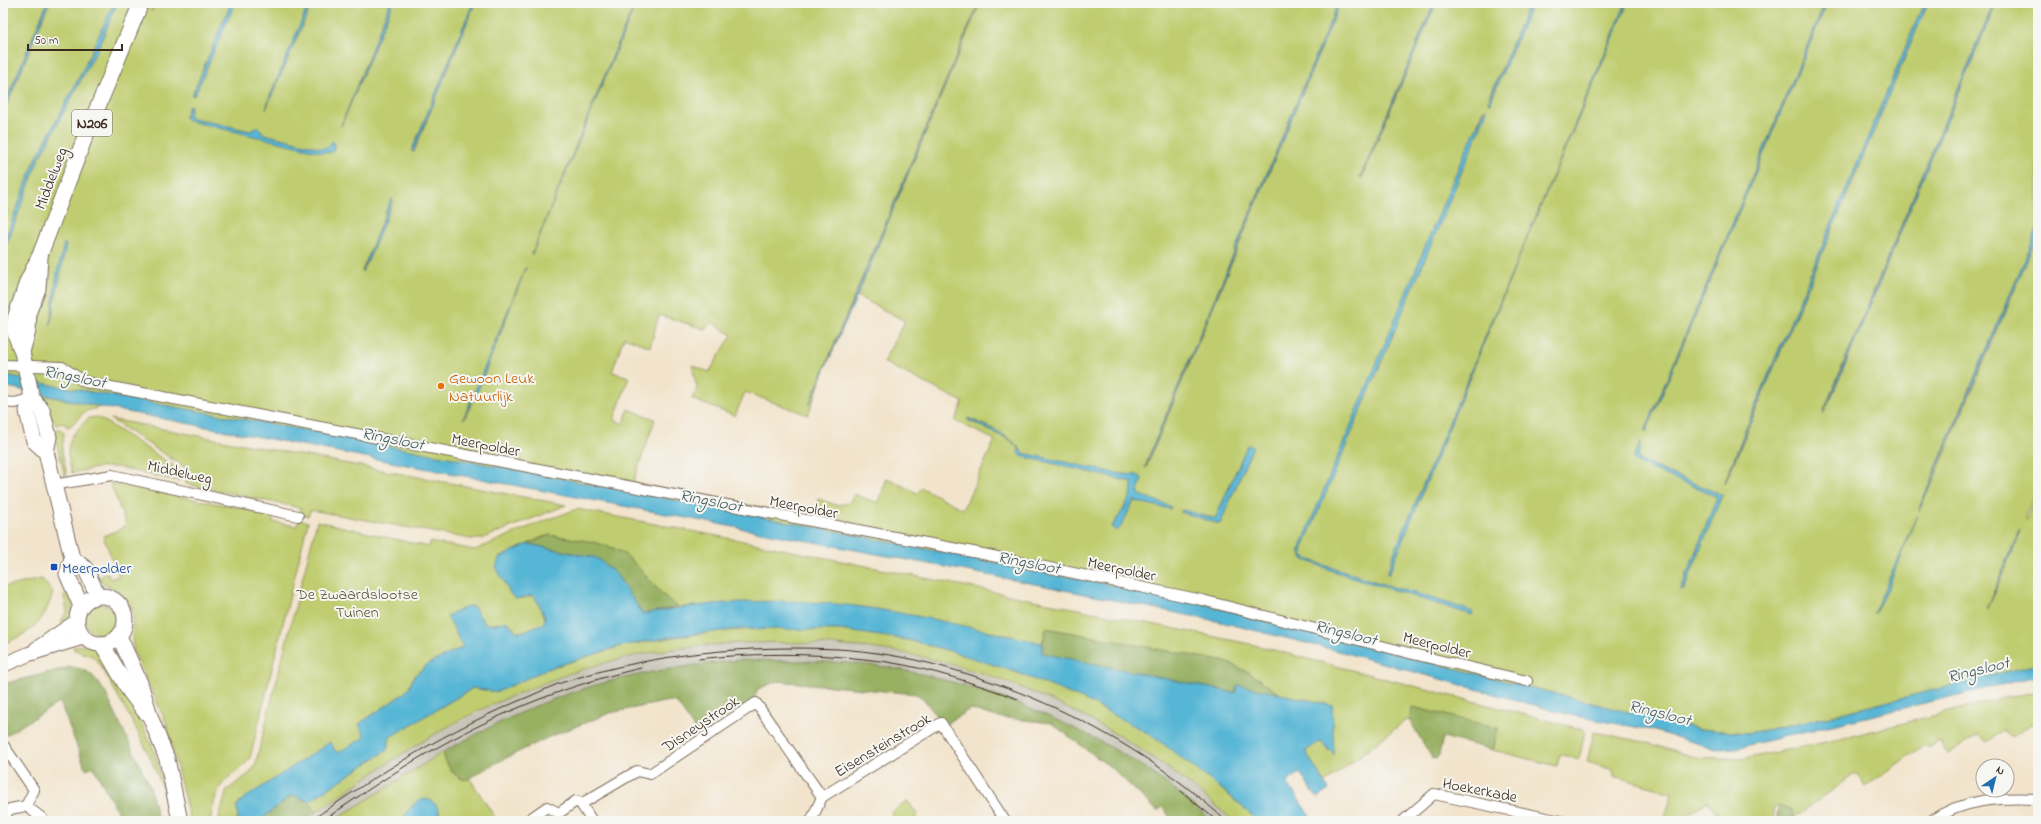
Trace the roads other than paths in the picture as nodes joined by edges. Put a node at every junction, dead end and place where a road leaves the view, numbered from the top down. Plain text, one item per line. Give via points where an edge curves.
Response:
1 (142, 3) edge
2 (24, 359) junction
3 (3, 365) edge
4 (30, 392) junction
5 (3, 402) edge
6 (53, 485) junction
7 (298, 516) dead end
8 (72, 558) junction
9 (98, 596) junction
10 (82, 606) junction
11 (77, 621) junction
12 (118, 636) junction
13 (84, 637) junction
14 (102, 644) junction
15 (29, 654) junction
16 (3, 665) edge
17 (1527, 681) dead end
18 (151, 719) junction
19 (4, 746) dead end
20 (822, 797) junction
21 (2038, 799) edge
22 (581, 804) junction
23 (26, 806) junction
24 (3, 818) edge
25 (42, 821) edge
26 (180, 821) edge
27 (527, 821) edge
28 (592, 821) edge
29 (811, 821) edge
30 (1005, 821) edge
31 (1403, 821) edge
32 (1561, 821) edge
33 (1931, 821) edge

1 - 2 main road, Middelweg / N206 via 84,140 40,255 38,289 29,311
2 - 3 street, Meerpolder
2 - 4 main road, N206
2 - 17 street, Meerpolder via 62,368 85,382 971,552 1202,600
4 - 5 street via 15,403
4 - 6 main road via 42,410 49,436 46,452
6 - 7 street, Middelweg via 112,474
6 - 8 main road
8 - 9 main road via 85,568
8 - 10 main road via 67,574
9 - 10 main road
9 - 12 main road via 116,601 124,612 124,625
10 - 11 main road
11 - 13 main road
11 - 15 street
12 - 14 main road
12 - 18 main road via 140,683
13 - 14 main road
13 - 15 street
14 - 18 main road via 130,692
15 - 16 street
18 - 26 main road via 167,759
19 - 23 street via 34,790
20 - 22 street, Disneystrook via 756,703 650,774 637,771
20 - 29 street
20 - 30 street, Eisensteinstrook via 941,723
21 - 33 street via 1999,797 1962,806
22 - 27 street, Disneystrook via 576,801 559,813 547,807
22 - 28 street
23 - 24 street via 10,809
23 - 25 street via 42,818
31 - 32 street, Hoekerkade via 1434,794

